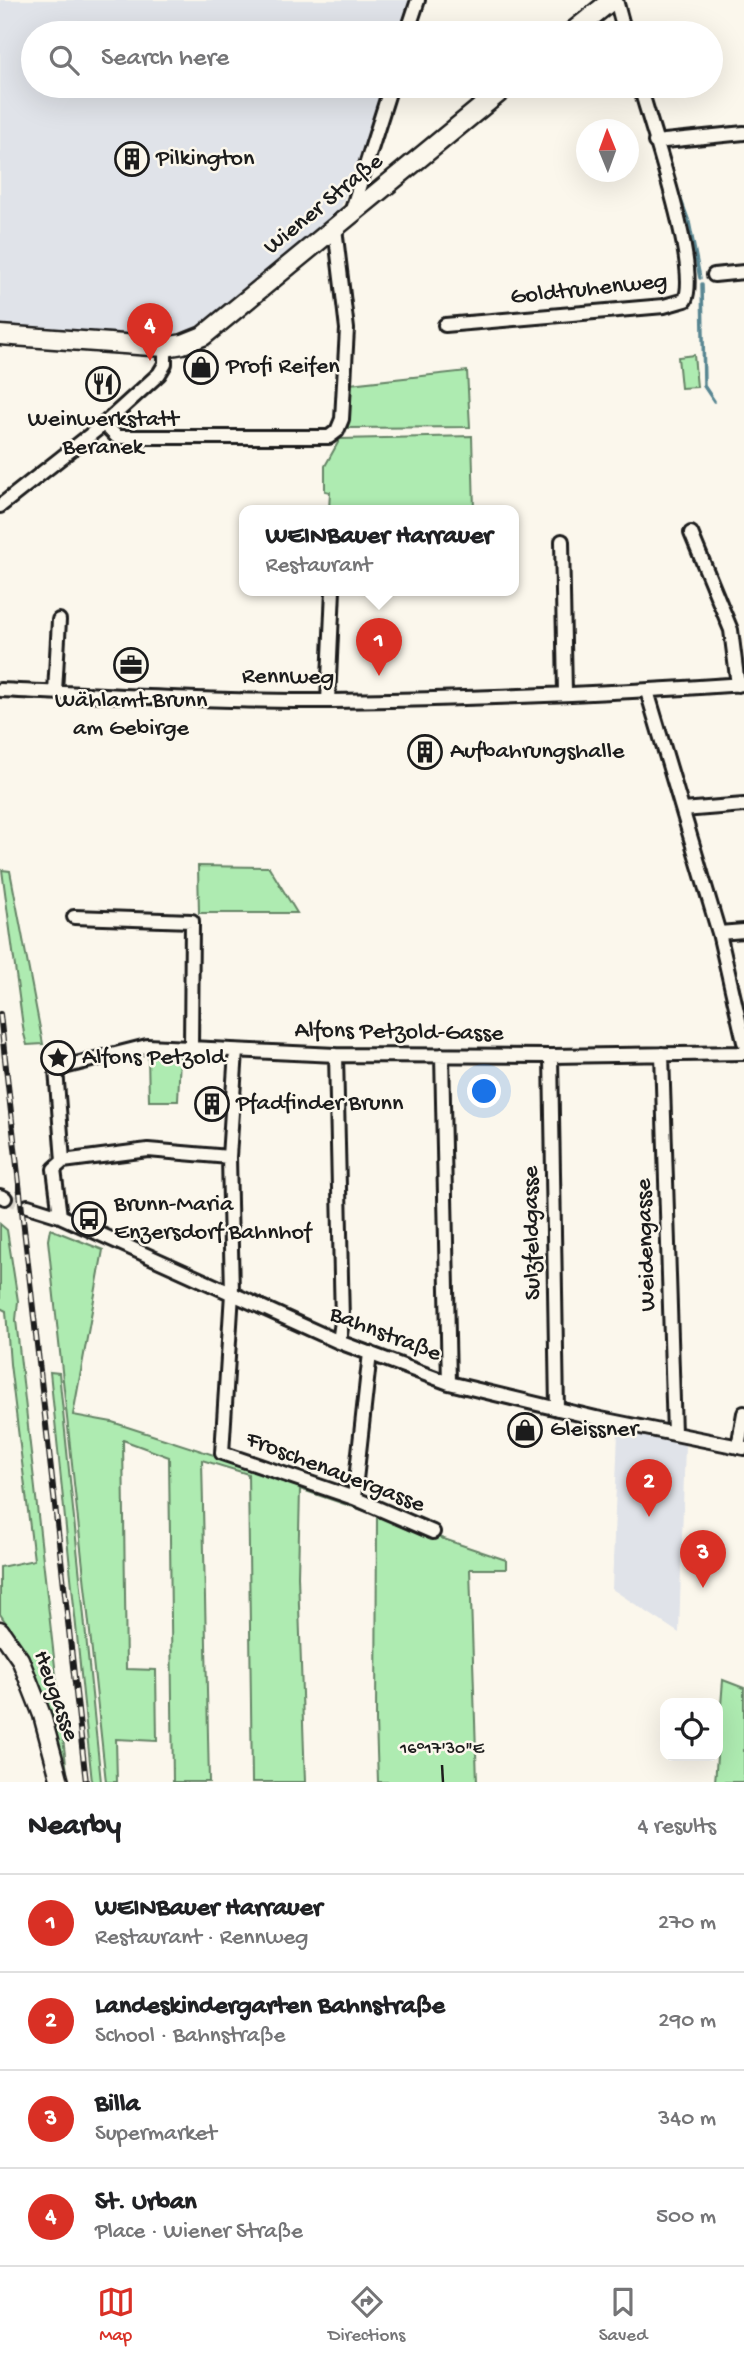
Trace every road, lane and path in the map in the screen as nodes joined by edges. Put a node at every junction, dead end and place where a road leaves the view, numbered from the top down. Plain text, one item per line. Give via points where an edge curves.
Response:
1 (418, 0) edge
2 (614, 0) edge
3 (411, 21) edge
4 (587, 21) edge
5 (621, 21) edge
6 (387, 98) edge
7 (492, 98) edge
8 (643, 98) edge
9 (744, 132) edge
10 (655, 142) junction
11 (349, 216) junction
12 (335, 228) junction
13 (744, 272) edge
14 (714, 275) dead end
15 (445, 325) dead end
16 (0, 335) edge
17 (164, 347) junction
18 (104, 424) junction
19 (0, 506) edge
20 (691, 533) dead end
21 (562, 541) dead end
22 (332, 596) edge
23 (59, 620) dead end
24 (741, 685) edge
25 (0, 690) edge
26 (647, 691) junction
27 (55, 692) junction
28 (565, 693) junction
29 (328, 701) junction
30 (744, 805) edge
31 (683, 810) junction
32 (74, 917) dead end
33 (744, 931) edge
34 (719, 933) junction
35 (744, 1042) edge
36 (191, 1049) junction
37 (236, 1051) junction
38 (744, 1053) edge
39 (662, 1054) junction
40 (336, 1055) junction
41 (442, 1055) junction
42 (551, 1056) junction
43 (229, 1157) junction
44 (63, 1161) junction
45 (28, 1206) tunnel mouth
46 (60, 1216) junction
47 (232, 1293) junction
48 (339, 1342) junction
49 (369, 1353) junction
50 (449, 1383) junction
51 (557, 1409) junction
52 (744, 1413) edge
53 (674, 1433) junction
54 (741, 1448) edge
55 (354, 1498) junction
56 (433, 1532) dead end
57 (0, 1630) edge
58 (60, 1782) edge

1 - 3 street
2 - 4 main road
2 - 5 street
6 - 11 street
7 - 11 main road, Wiener Straße
8 - 10 street, Goldtruhenweg
9 - 10 street
10 - 15 street, Goldtruhenweg via 688,264 685,300 664,306
11 - 12 main road, Wiener Straße
12 - 17 main road, Wiener Straße via 203,336
12 - 18 street via 347,332 342,419 329,437 117,437
13 - 14 street
16 - 17 main road, Wiener Straße
17 - 18 street via 159,374
18 - 19 street
20 - 24 street via 731,631
21 - 28 street
22 - 29 street
23 - 27 street
24 - 26 street, Rennweg
25 - 27 street, Rennweg
26 - 28 street, Rennweg
26 - 31 street
27 - 29 street, Rennweg
28 - 29 street, Rennweg
30 - 31 street
31 - 34 street
32 - 36 street via 192,921
33 - 34 street
34 - 35 street
36 - 37 street, Alfons Petzold-Gasse
36 - 44 street, Alfons Petzold-Gasse via 147,1046 56,1069
37 - 40 street, Alfons Petzold-Gasse
37 - 43 street
38 - 39 street, Alfons Petzold-Gasse
39 - 42 street, Alfons Petzold-Gasse
39 - 53 street, Weidengasse
40 - 41 street, Alfons Petzold-Gasse
40 - 48 street
41 - 42 street, Alfons Petzold-Gasse
41 - 50 street
42 - 51 street, Sulzfeldgasse
43 - 44 street via 148,1150
43 - 47 street
44 - 46 street via 54,1169
45 - 46 street, Bahnstraße
46 - 47 street, Bahnstraße
47 - 48 street, Bahnstraße
47 - 55 street, Froschenauergasse via 222,1453
48 - 49 street, Bahnstraße
49 - 50 street, Bahnstraße
49 - 55 street
50 - 51 street, Bahnstraße
51 - 53 street, Bahnstraße
52 - 54 street
53 - 54 street, Bahnstraße
55 - 56 street, Froschenauergasse
57 - 58 street, Heugasse via 20,1659 42,1715

